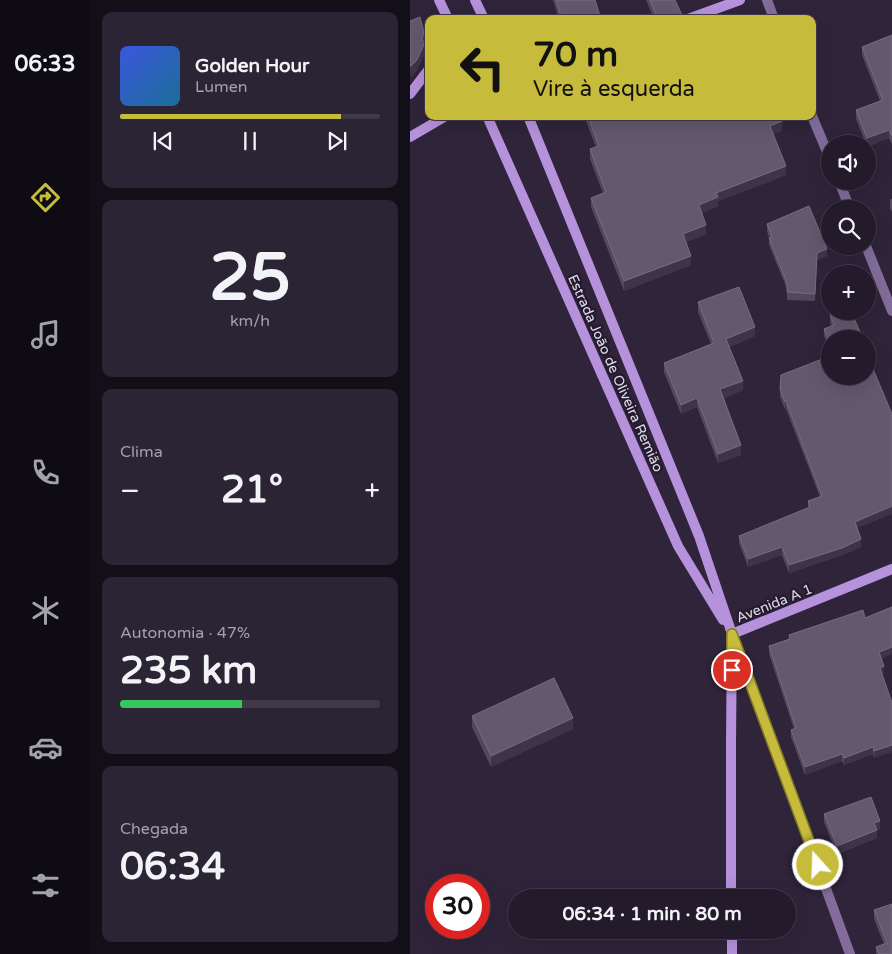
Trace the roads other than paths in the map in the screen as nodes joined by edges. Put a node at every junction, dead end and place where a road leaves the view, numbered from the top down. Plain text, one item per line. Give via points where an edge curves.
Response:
1 (440, 0) edge
2 (475, 0) edge
3 (740, 0) edge
4 (767, 0) edge
5 (446, 15) edge
6 (482, 15) edge
7 (699, 15) edge
8 (773, 15) edge
9 (425, 74) edge
10 (410, 94) edge
11 (439, 120) edge
12 (489, 120) edge
13 (530, 120) edge
14 (814, 120) edge
15 (410, 137) edge
16 (821, 137) edge
17 (870, 255) edge
18 (892, 311) edge
19 (892, 570) edge
20 (732, 634) junction
21 (732, 889) edge
22 (732, 939) edge
23 (732, 954) edge
24 (850, 954) edge

1 - 5 main road
2 - 6 main road
3 - 7 main road
4 - 8 street
9 - 10 main road
11 - 15 main road
12 - 20 main road, Estrada João de Oliveira Remião via 678,546
13 - 20 main road, Estrada João de Oliveira Remião via 699,536
14 - 16 street
17 - 18 street
19 - 20 main road, Avenida A 1
20 - 21 main road, Estrada João de Oliveira Remião
20 - 24 street, Avenida A 1
22 - 23 main road

